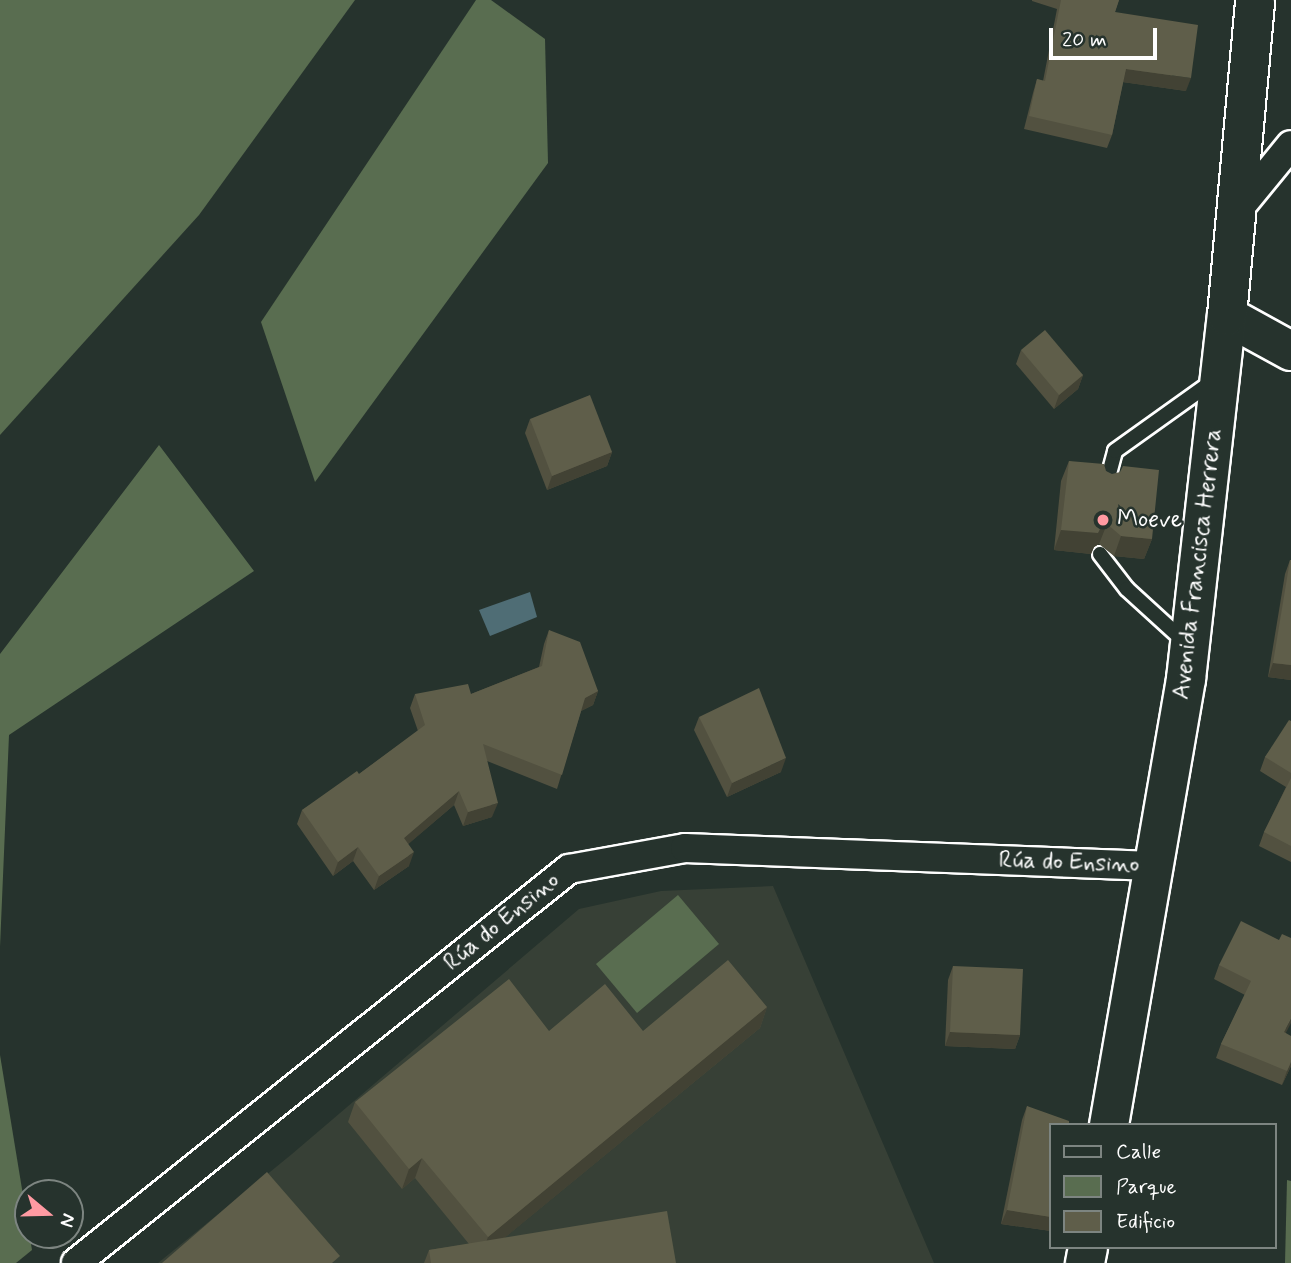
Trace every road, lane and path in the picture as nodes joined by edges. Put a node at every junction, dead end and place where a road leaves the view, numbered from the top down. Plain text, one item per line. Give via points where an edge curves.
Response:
1 (1255, 0) edge
2 (1291, 145) edge
3 (1237, 211) junction
4 (1227, 316) junction
5 (1291, 351) edge
6 (1220, 376) junction
7 (1106, 485) edge
8 (1100, 554) edge
9 (1190, 646) junction
10 (1153, 866) junction
11 (1109, 1123) edge
12 (76, 1263) edge

1 - 3 street, Avenida Francisca Herrera
2 - 3 street
3 - 4 street, Avenida Francisca Herrera
4 - 5 street
4 - 6 street, Avenida Francisca Herrera
6 - 7 lane via 1115,451
6 - 9 street, Avenida Francisca Herrera
8 - 9 lane via 1127,589
9 - 10 street, Avenida Francisca Herrera
10 - 11 street, Avenida Francisca Herrera
10 - 12 street, Rúa do Ensino via 685,848 569,869

